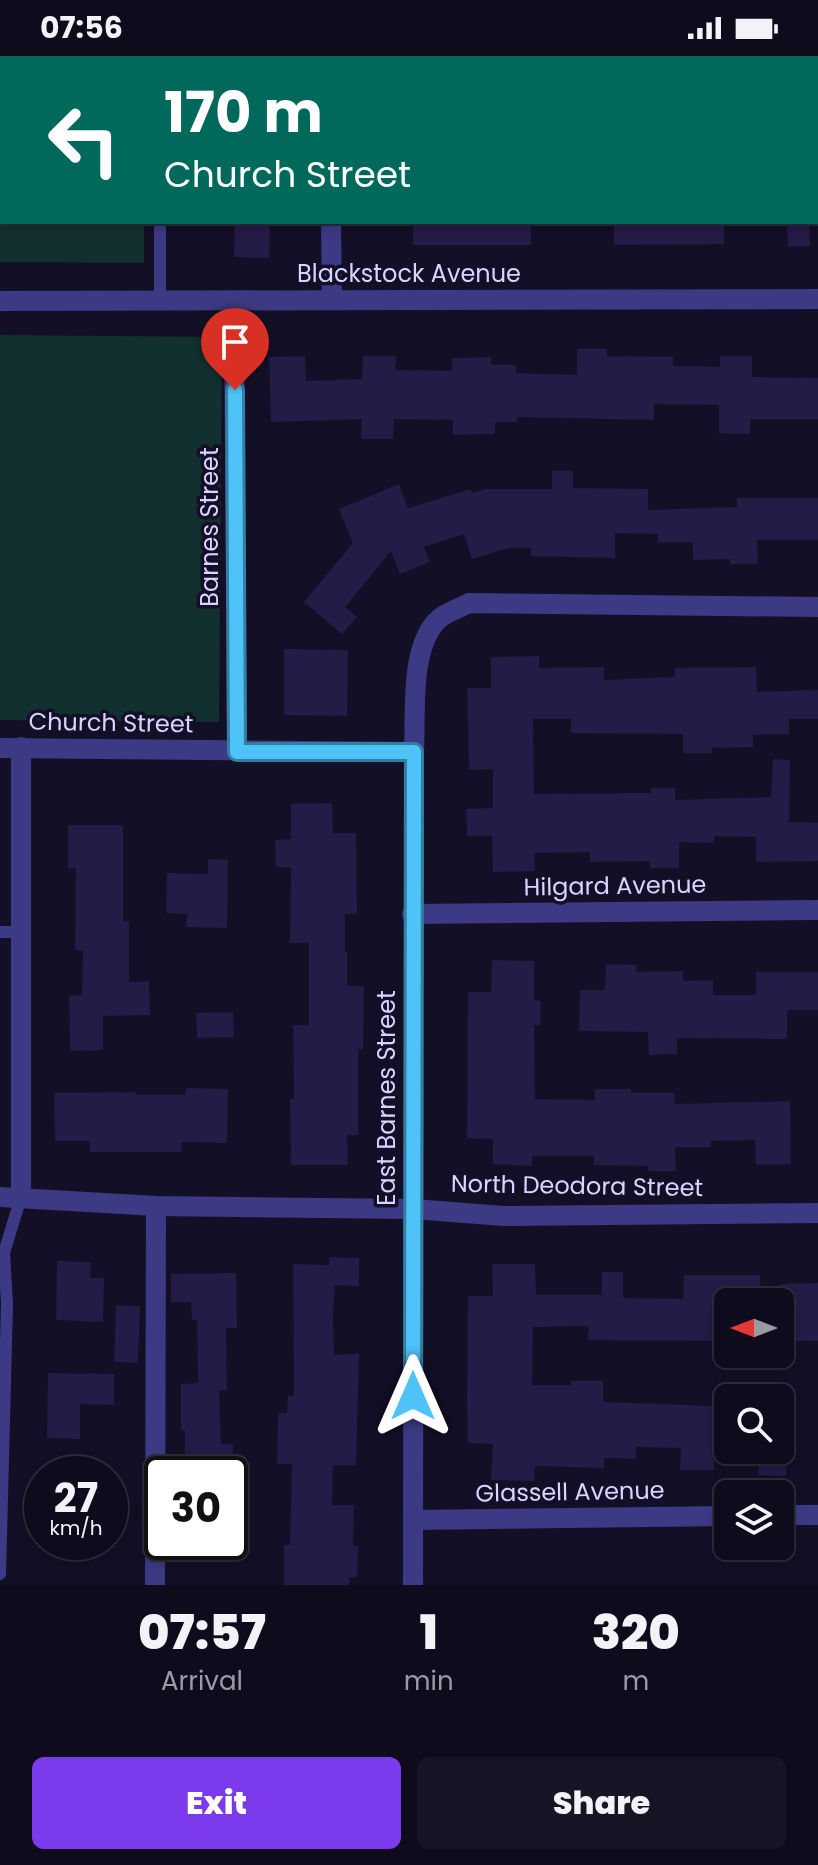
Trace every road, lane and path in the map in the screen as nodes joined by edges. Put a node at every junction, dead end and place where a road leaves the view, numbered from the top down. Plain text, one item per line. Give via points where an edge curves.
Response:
1 (160, 224) edge
2 (331, 224) edge
3 (818, 299) edge
4 (332, 300) junction
5 (0, 301) edge
6 (160, 301) junction
7 (234, 301) junction
8 (818, 607) edge
9 (21, 747) junction
10 (0, 748) edge
11 (237, 752) junction
12 (414, 752) junction
13 (818, 910) edge
14 (412, 914) junction
15 (0, 932) edge
16 (21, 932) junction
17 (0, 1197) edge
18 (21, 1197) junction
19 (156, 1206) junction
20 (413, 1209) junction
21 (818, 1213) edge
22 (3, 1304) edge
23 (794, 1515) edge
24 (818, 1515) edge
25 (714, 1516) edge
26 (413, 1520) junction
27 (0, 1574) edge
28 (155, 1585) edge
29 (413, 1585) edge

1 - 6 lane
2 - 4 street
3 - 4 street, Blackstock Avenue
4 - 7 street, Blackstock Avenue
5 - 6 street, Blackstock Avenue
6 - 7 street, Blackstock Avenue
7 - 11 street, Barnes Street
8 - 12 street, East Barnes Street via 469,603 440,618 423,642
9 - 10 street, Church Street
9 - 11 street, Church Street
9 - 16 street
11 - 12 street, Church Street
12 - 14 street, East Barnes Street
13 - 14 street, Hilgard Avenue
14 - 20 street, East Barnes Street
15 - 16 lane
16 - 18 street
17 - 18 street, North Deodora Street
18 - 19 street, North Deodora Street
18 - 22 lane via 4,1253
19 - 20 street, North Deodora Street
19 - 28 street
20 - 21 street, North Deodora Street via 504,1216
20 - 26 street, East Barnes Street
22 - 27 lane
23 - 24 street
25 - 26 street, Glassell Avenue
26 - 29 street, East Barnes Street

